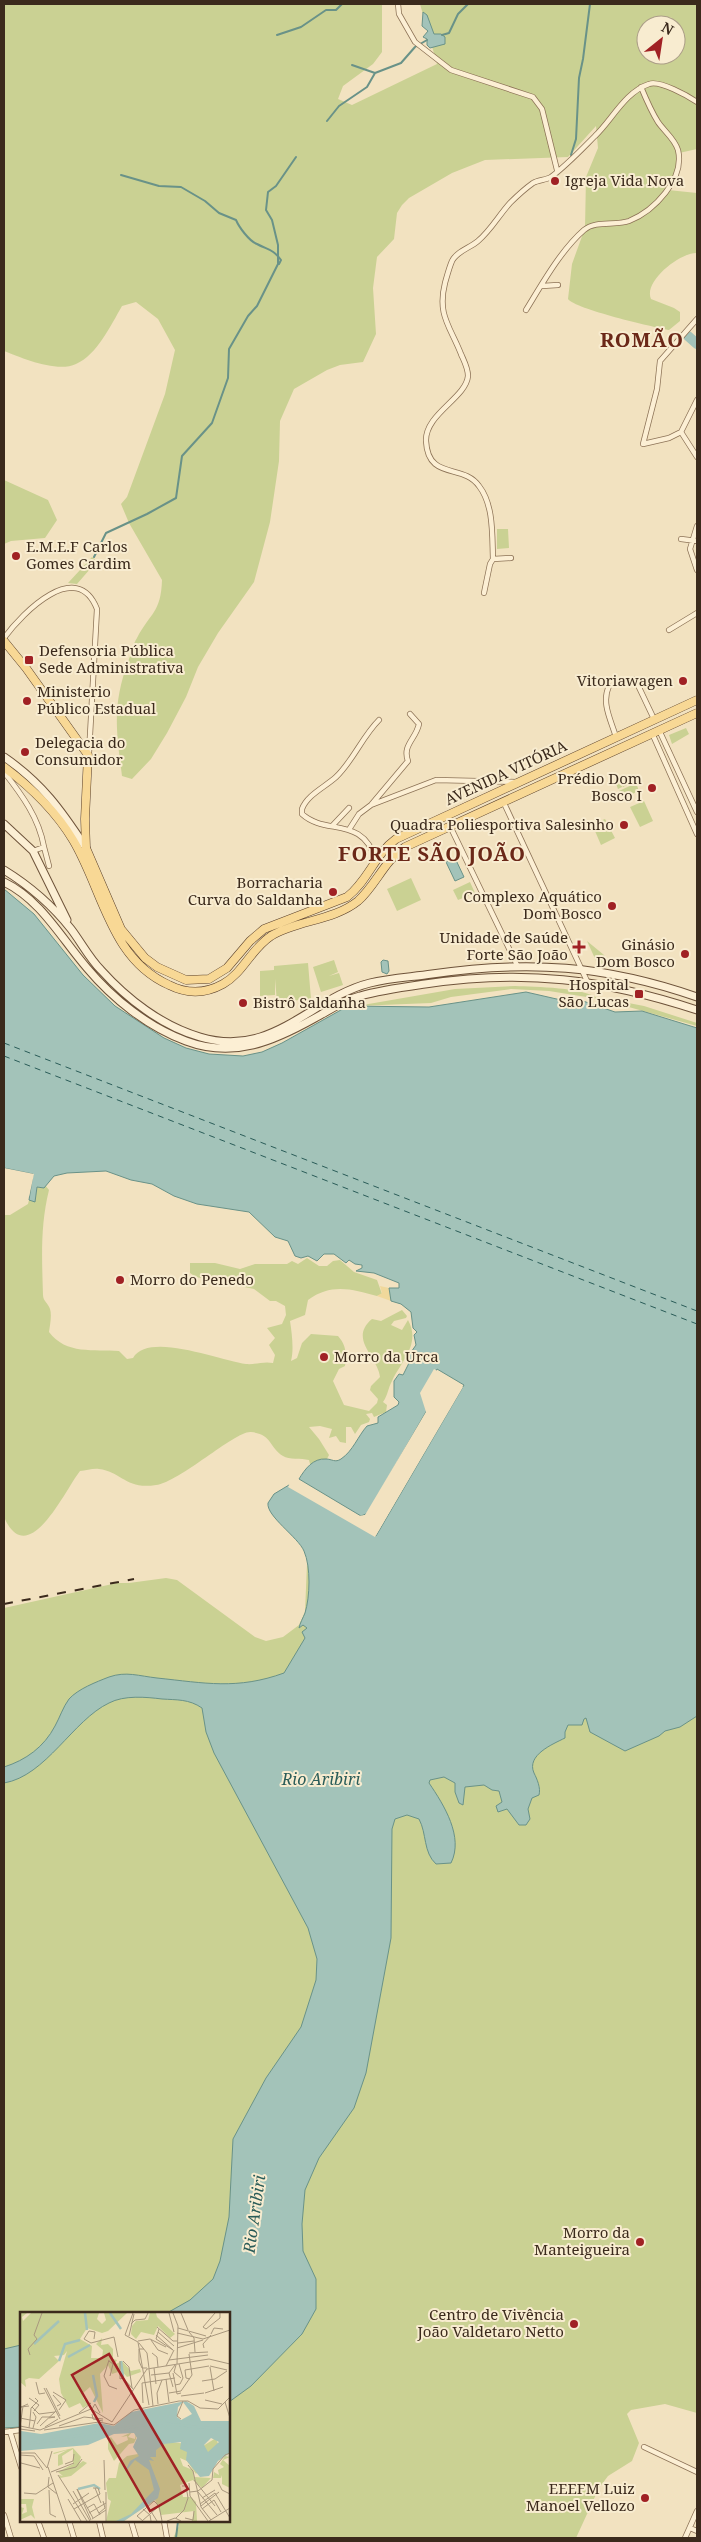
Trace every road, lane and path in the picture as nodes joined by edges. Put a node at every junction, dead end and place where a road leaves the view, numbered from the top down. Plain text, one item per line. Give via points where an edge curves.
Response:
1 (398, 4) edge
2 (641, 87) junction
3 (697, 102) edge
4 (557, 170) junction
5 (558, 285) dead end
6 (542, 286) junction
7 (526, 310) dead end
8 (697, 319) edge
9 (697, 400) edge
10 (681, 432) junction
11 (697, 457) edge
12 (697, 526) edge
13 (681, 539) dead end
14 (697, 541) edge
15 (691, 542) junction
16 (512, 558) dead end
17 (493, 559) junction
18 (697, 570) edge
19 (484, 593) dead end
20 (697, 613) edge
21 (669, 630) dead end
22 (4, 640) edge
23 (634, 679) dead end
24 (609, 686) dead end
25 (697, 700) edge
26 (697, 713) edge
27 (410, 714) dead end
28 (379, 720) dead end
29 (651, 721) junction
30 (656, 732) junction
31 (616, 737) junction
32 (88, 755) junction
33 (4, 757) edge
34 (4, 767) edge
35 (4, 772) edge
36 (519, 782) junction
37 (378, 795) junction
38 (384, 800) junction
39 (503, 802) junction
40 (371, 805) junction
41 (349, 808) dead end
42 (697, 812) edge
43 (4, 824) edge
44 (332, 826) junction
45 (450, 826) junction
46 (350, 828) junction
47 (697, 834) edge
48 (44, 848) junction
49 (86, 848) junction
50 (372, 848) junction
51 (385, 848) junction
52 (33, 851) junction
53 (397, 853) junction
54 (376, 860) junction
55 (49, 866) dead end
56 (4, 870) edge
57 (4, 882) edge
58 (71, 930) junction
59 (517, 965) junction
60 (581, 968) junction
61 (587, 981) junction
62 (697, 997) edge
63 (697, 1010) edge
64 (20, 2430) edge
65 (10, 2431) junction
66 (4, 2432) edge
67 (644, 2447) dead end
68 (20, 2464) edge
69 (697, 2472) edge
70 (697, 2511) edge
71 (4, 2514) edge
72 (38, 2522) edge
73 (69, 2522) edge
74 (99, 2522) edge
75 (131, 2522) edge
76 (164, 2522) edge
77 (690, 2528) junction
78 (697, 2531) edge
79 (11, 2538) edge
80 (44, 2538) edge
81 (74, 2538) edge
82 (103, 2538) edge
83 (136, 2538) edge
84 (166, 2538) edge
85 (685, 2538) edge

1 - 4 street via 399,14 415,42 451,70 534,97 542,109
2 - 3 street via 652,83
2 - 4 street via 569,163
2 - 6 street via 650,108 678,150 675,176 662,197 643,213 629,220 592,225 584,230
4 - 17 street via 550,177 532,184 510,203 478,241 457,255 451,262 441,301 468,378 435,420 426,440 429,456 443,471 464,475 480,486 491,522
5 - 6 street
6 - 7 street
8 - 10 street via 660,361 657,389 643,444
9 - 10 street
10 - 11 street
12 - 15 street
13 - 15 street
14 - 15 street
15 - 18 street via 690,556
16 - 17 street
17 - 19 street
20 - 21 street
22 - 32 main road
22 - 32 street via 19,620 58,590 72,586 85,590 93,599 97,609
23 - 29 street
24 - 31 street via 605,694 606,706
25 - 29 main road, AVENIDA VITÓRIA
26 - 30 main road, AVENIDA VITÓRIA
27 - 37 street via 419,724 407,746 408,761
28 - 44 street via 338,775 304,804 302,814
29 - 30 main road
29 - 31 main road, AVENIDA VITÓRIA
30 - 39 main road, AVENIDA VITÓRIA
30 - 42 street
30 - 47 street
31 - 36 main road, AVENIDA VITÓRIA
32 - 49 main road
33 - 49 main road via 44,789 65,814
34 - 53 main road, AVENIDA VITÓRIA via 46,802 74,842 114,931 129,954 148,973 178,990 203,992 224,984 270,937 354,904
35 - 48 street via 38,823
36 - 38 street via 436,780
36 - 51 main road, AVENIDA VITÓRIA via 401,836
37 - 38 street
37 - 40 street
38 - 40 street
39 - 45 main road, AVENIDA VITÓRIA
39 - 60 street
40 - 46 street via 359,814
41 - 44 street
43 - 52 main road
44 - 46 street
45 - 53 main road, AVENIDA VITÓRIA
45 - 59 street
46 - 50 street
48 - 52 street
48 - 55 street
49 - 54 main road, AVENIDA VITÓRIA via 121,929 134,946 168,974 195,981 220,974 264,929 347,897
50 - 51 street
50 - 54 street
51 - 53 street
51 - 54 main road, AVENIDA VITÓRIA
52 - 58 main road
56 - 58 main road via 48,903
57 - 61 main road via 34,904 87,969 137,1015 187,1042 213,1048 261,1044 279,1038 341,1003 407,987 496,976
58 - 59 main road via 100,970 130,998 182,1031 202,1038 224,1040 258,1038 276,1032 348,991 369,983
59 - 60 main road
60 - 61 street
60 - 62 main road via 666,985
61 - 63 main road via 655,996
64 - 65 street
65 - 66 street
65 - 68 street
67 - 69 street
70 - 77 street
71 - 79 street
72 - 80 street
73 - 81 street
74 - 82 street
75 - 83 street
76 - 84 street
77 - 78 street
77 - 85 street

